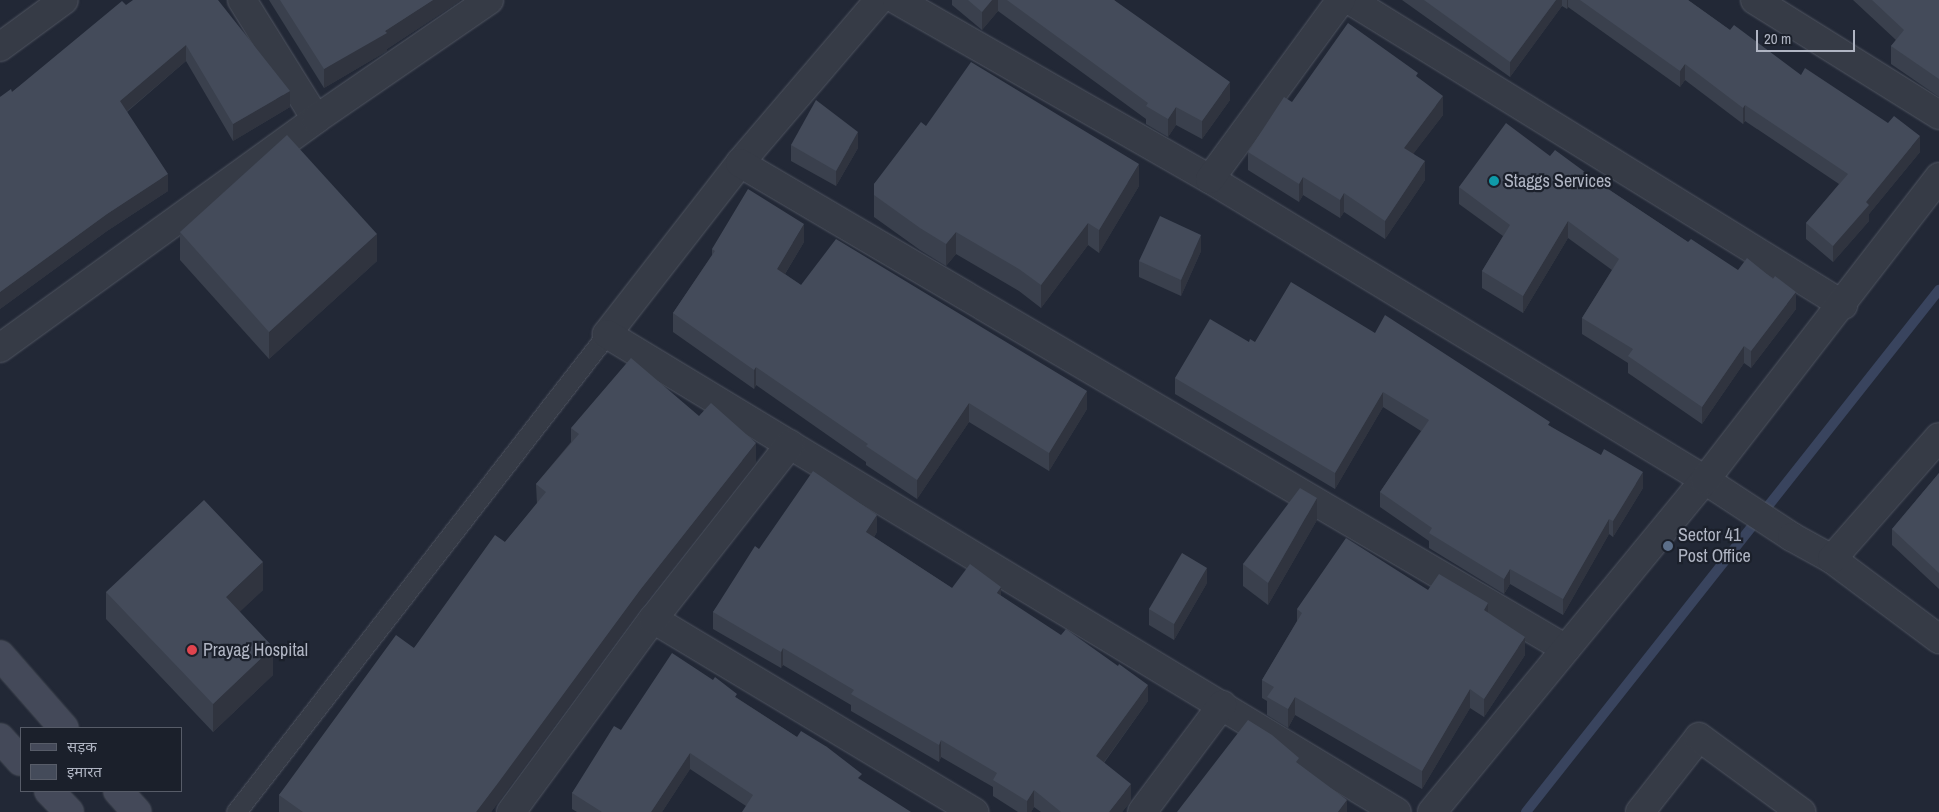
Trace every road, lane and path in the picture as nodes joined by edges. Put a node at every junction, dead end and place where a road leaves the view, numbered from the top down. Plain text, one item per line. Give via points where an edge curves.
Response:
1 (64, 0) edge
2 (242, 0) edge
3 (489, 0) edge
4 (879, 0) edge
5 (897, 0) edge
6 (1341, 0) edge
7 (1350, 0) edge
8 (1754, 0) edge
9 (1790, 9) edge
10 (0, 47) edge
11 (1939, 115) edge
12 (316, 120) junction
13 (740, 162) junction
14 (1939, 177) edge
15 (1210, 179) junction
16 (1843, 305) junction
17 (607, 334) junction
18 (0, 348) edge
19 (1939, 437) edge
20 (790, 444) junction
21 (1705, 480) junction
22 (1832, 559) junction
23 (653, 619) junction
24 (1939, 639) edge
25 (1566, 649) junction
26 (4, 665) edge
27 (1222, 705) junction
28 (63, 727) edge
29 (0, 738) edge
30 (20, 760) edge
31 (50, 792) edge
32 (119, 792) edge
33 (514, 811) edge
34 (69, 812) edge
35 (137, 812) edge
36 (236, 812) edge
37 (974, 812) edge
38 (1142, 812) edge
39 (1397, 812) edge
40 (1432, 812) edge
41 (1640, 812) edge
42 (1801, 812) edge

1 - 10 street
2 - 12 street
3 - 12 street
4 - 13 street
5 - 15 street
6 - 15 street
7 - 16 street
8 - 9 street
9 - 11 street
12 - 18 street
13 - 17 street
13 - 25 street
14 - 16 street
15 - 21 street
16 - 21 street
17 - 20 street
17 - 36 lane
19 - 22 street
20 - 23 street
20 - 27 street
21 - 22 street
21 - 25 street
22 - 24 street
23 - 33 street
23 - 37 street
25 - 40 street
26 - 28 street
27 - 38 street
27 - 39 street
29 - 30 street
31 - 34 street
32 - 35 street
41 - 42 street via 1699,737

